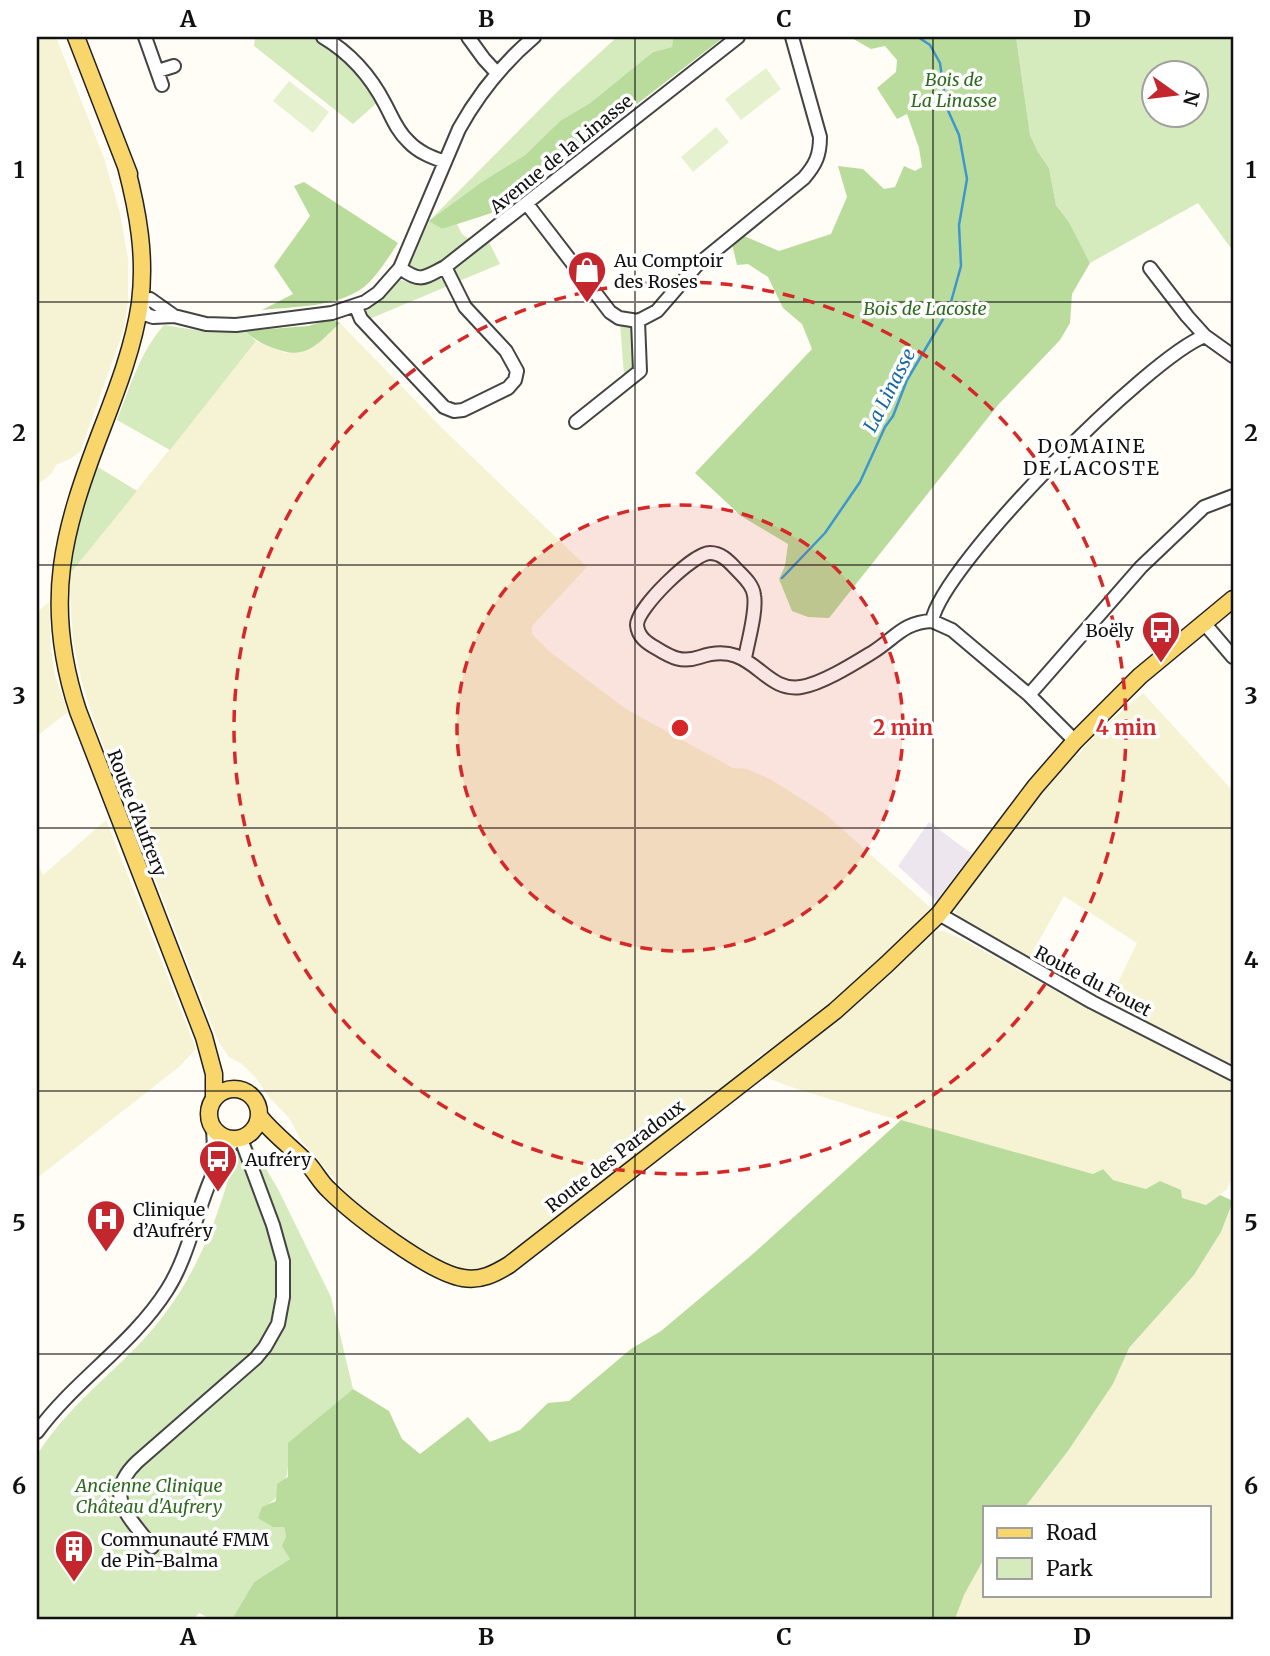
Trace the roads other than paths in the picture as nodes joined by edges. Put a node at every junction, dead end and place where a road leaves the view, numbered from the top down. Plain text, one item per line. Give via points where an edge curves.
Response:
1 (76, 37) edge
2 (145, 37) edge
3 (323, 37) edge
4 (468, 37) edge
5 (534, 37) edge
6 (738, 37) edge
7 (792, 37) edge
8 (174, 66) dead end
9 (158, 72) junction
10 (496, 72) junction
11 (162, 85) dead end
12 (445, 162) junction
13 (527, 204) junction
14 (445, 267) junction
15 (400, 268) junction
16 (1150, 268) dead end
17 (146, 307) junction
18 (356, 307) junction
19 (638, 321) junction
20 (1205, 335) junction
21 (1233, 356) edge
22 (576, 422) dead end
23 (1233, 496) edge
24 (1233, 599) edge
25 (932, 621) junction
26 (1204, 623) junction
27 (1233, 657) edge
28 (745, 658) junction
29 (1029, 695) junction
30 (1075, 741) junction
31 (939, 914) junction
32 (204, 1037) junction
33 (1233, 1074) edge
34 (236, 1089) junction
35 (214, 1098) junction
36 (260, 1116) junction
37 (213, 1129) junction
38 (241, 1138) junction
39 (301, 1157) junction
40 (208, 1189) junction
41 (37, 1432) edge
42 (152, 1547) dead end

1 - 17 main road, Route d'Aufrery via 126,166 140,230
2 - 9 street
3 - 12 street via 362,69 405,139
4 - 10 street
5 - 10 street
6 - 13 street, Avenue de la Linasse
7 - 19 street via 820,137 815,166 696,266 657,311
8 - 9 street
9 - 11 street
10 - 12 street via 470,109
12 - 15 street
13 - 14 street, Avenue de la Linasse
13 - 19 street via 610,312
14 - 15 street, Avenue de la Linasse via 423,278
14 - 18 street via 465,307 517,371 509,388 463,410 444,407 361,319
15 - 18 street via 379,293
16 - 20 street
17 - 18 street via 206,324 236,325
17 - 32 main road, Route d'Aufrery via 72,514 61,563 62,651 78,711
19 - 22 street via 640,371
20 - 21 street
20 - 25 street via 1119,398 1076,441 965,563 934,609
23 - 29 street via 1204,507 1150,559
24 - 26 main road, Route des Paradoux
25 - 28 street via 907,625 873,652 806,686 776,681
25 - 29 street via 953,630
26 - 27 street
26 - 30 main road, Route des Paradoux via 1123,691
28 - 28 street via 721,653 690,660 672,658 643,640 637,627 640,613 695,558 708,553 722,556 754,594
29 - 30 street
30 - 31 main road, Route des Paradoux
31 - 33 street, Route du Fouet via 1092,1002
31 - 39 main road, Route des Paradoux via 835,1011 509,1265 484,1278 451,1275 401,1246 337,1199
32 - 34 main road, Route d'Aufrery
32 - 35 main road, Route d'Aufrery via 214,1074
34 - 35 main road
34 - 36 main road via 251,1095
35 - 37 main road via 209,1113
36 - 38 main road
36 - 39 main road, Route des Paradoux
37 - 38 main road via 219,1135
37 - 40 street
38 - 39 main road via 269,1141
38 - 40 street via 224,1152
38 - 42 street via 283,1261 280,1317 256,1358 137,1462 121,1482 121,1504
40 - 41 street via 190,1245 153,1310

